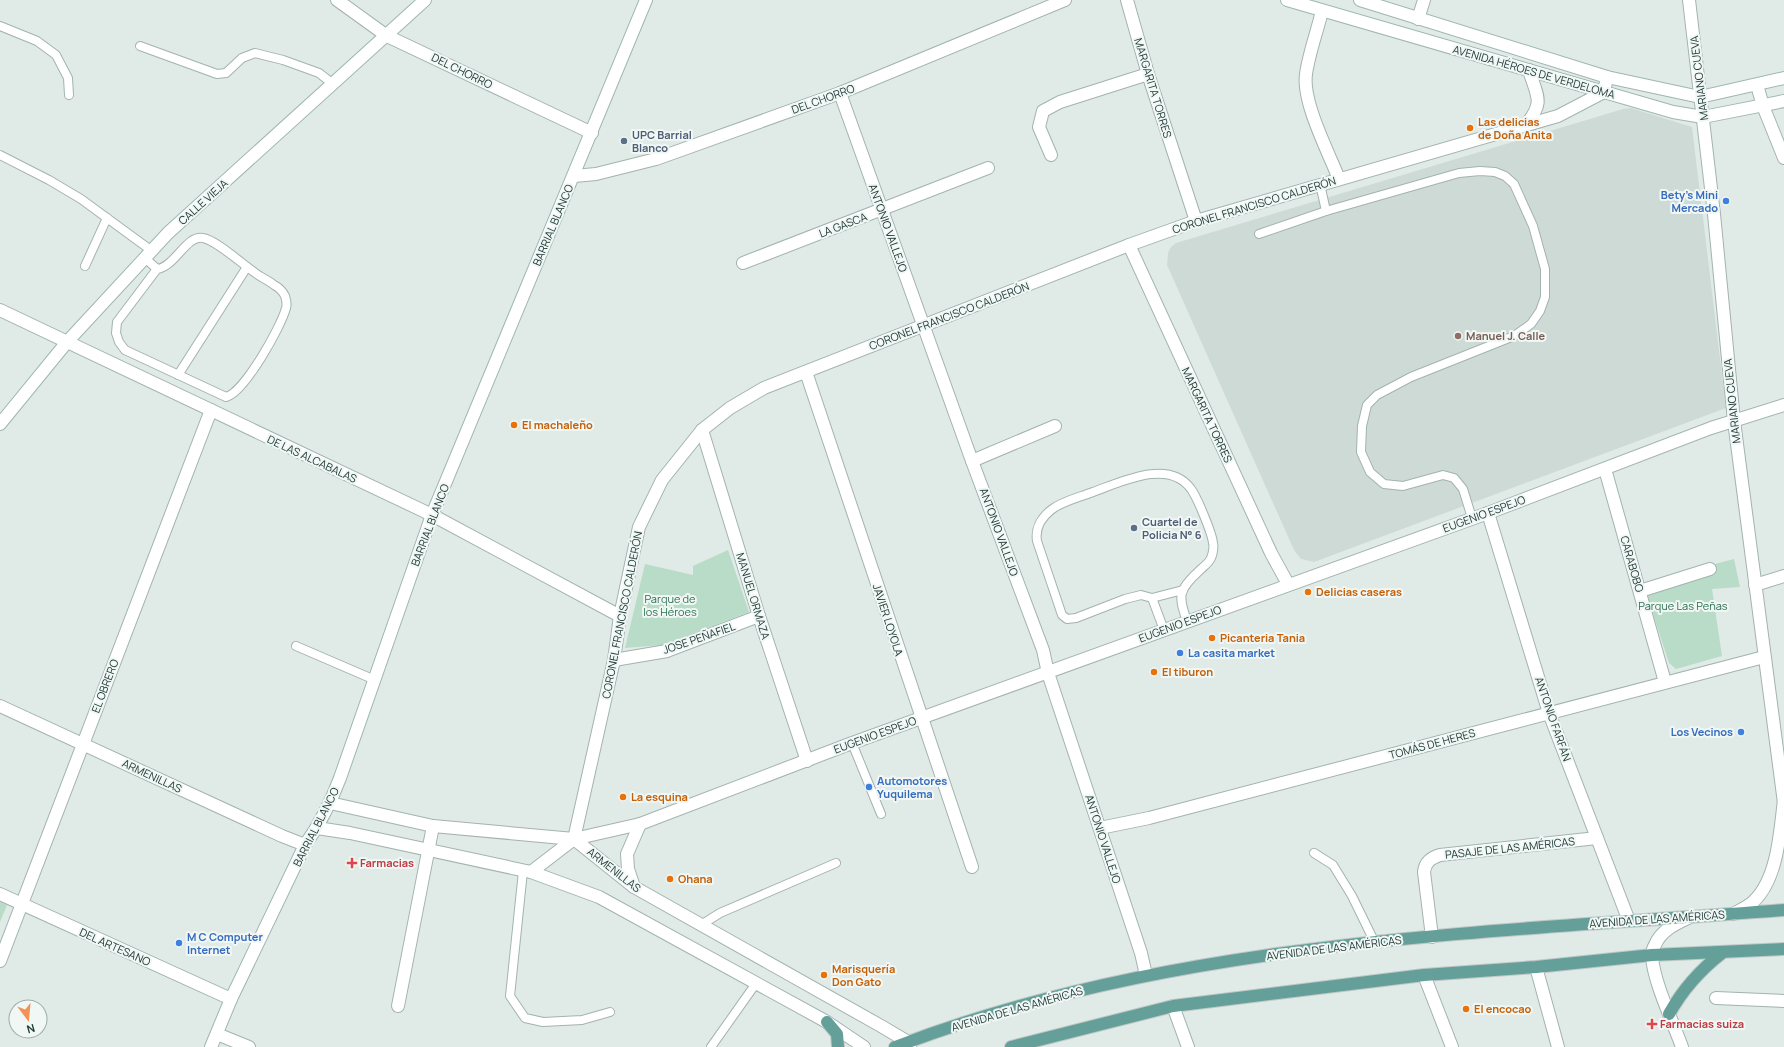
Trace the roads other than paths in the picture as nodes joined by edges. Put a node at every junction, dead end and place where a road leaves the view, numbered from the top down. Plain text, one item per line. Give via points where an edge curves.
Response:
1 (337, 0) edge
2 (425, 0) edge
3 (646, 0) edge
4 (1065, 0) edge
5 (1127, 0) edge
6 (1287, 0) edge
7 (1360, 0) edge
8 (1424, 0) edge
9 (1689, 0) edge
10 (1322, 11) junction
11 (1418, 19) junction
12 (0, 26) edge
13 (387, 36) junction
14 (140, 46) dead end
15 (1529, 70) junction
16 (1148, 74) junction
17 (1607, 77) junction
18 (1784, 78) edge
19 (333, 84) junction
20 (1757, 85) junction
21 (1604, 92) junction
22 (840, 93) junction
23 (69, 95) dead end
24 (1700, 97) junction
25 (1784, 101) edge
26 (1763, 106) junction
27 (1703, 117) junction
28 (1526, 125) junction
29 (592, 134) junction
30 (0, 154) edge
31 (1051, 155) dead end
32 (1784, 158) edge
33 (988, 168) dead end
34 (574, 176) junction
35 (1338, 179) junction
36 (1320, 184) junction
37 (881, 210) junction
38 (1326, 211) junction
39 (107, 218) junction
40 (1196, 221) junction
41 (1260, 234) dead end
42 (1129, 245) junction
43 (148, 255) junction
44 (743, 263) dead end
45 (85, 266) dead end
46 (247, 267) junction
47 (157, 269) junction
48 (0, 310) edge
49 (924, 326) junction
50 (67, 342) junction
51 (806, 372) junction
52 (178, 375) junction
53 (1784, 405) edge
54 (211, 410) junction
55 (1734, 420) junction
56 (0, 424) edge
57 (1055, 426) dead end
58 (702, 430) junction
59 (972, 461) junction
60 (1605, 469) junction
61 (1488, 513) junction
62 (432, 515) junction
63 (1472, 518) junction
64 (1710, 569) dead end
65 (1784, 576) edge
66 (1288, 584) junction
67 (1755, 585) junction
68 (1183, 590) junction
69 (1640, 591) junction
70 (1152, 598) junction
71 (620, 616) junction
72 (759, 616) junction
73 (1187, 621) junction
74 (1164, 630) junction
75 (296, 646) dead end
76 (1764, 657) junction
77 (614, 660) junction
78 (1048, 673) junction
79 (375, 680) junction
80 (1665, 682) junction
81 (0, 706) edge
82 (1550, 713) junction
83 (921, 718) junction
84 (852, 743) junction
85 (82, 744) junction
86 (807, 762) junction
87 (1784, 801) edge
88 (330, 803) junction
89 (881, 814) dead end
90 (640, 824) junction
91 (432, 826) junction
92 (317, 828) junction
93 (1100, 828) junction
94 (1598, 838) junction
95 (574, 839) junction
96 (305, 845) junction
97 (428, 851) junction
98 (1314, 853) dead end
99 (836, 863) dead end
100 (972, 867) dead end
101 (527, 871) junction
102 (634, 887) junction
103 (0, 894) edge
104 (21, 904) junction
105 (1784, 910) edge
106 (1733, 914) junction
107 (1691, 917) junction
108 (1628, 921) junction
109 (701, 925) junction
110 (1432, 937) junction
111 (1375, 943) junction
112 (1784, 949) edge
113 (1722, 953) junction
114 (1652, 955) junction
115 (0, 961) edge
116 (1536, 967) junction
117 (1146, 975) junction
118 (1424, 975) junction
119 (758, 982) junction
120 (1716, 998) dead end
121 (231, 999) junction
122 (1784, 1001) edge
123 (398, 1006) dead end
124 (1172, 1006) junction
125 (610, 1012) dead end
126 (1669, 1014) junction
127 (827, 1022) junction
128 (217, 1034) junction
129 (1036, 1044) edge
130 (909, 1045) edge
131 (211, 1047) edge
132 (249, 1047) edge
133 (712, 1047) edge
134 (838, 1047) edge
135 (864, 1047) edge
136 (895, 1047) edge
137 (1012, 1047) edge
138 (1188, 1047) edge
139 (1452, 1047) edge
140 (1558, 1047) edge
141 (1682, 1047) edge

1 - 13 street, DEL CHORRO
2 - 13 street, CALLE VIEJA
3 - 29 street, BARRIAL BLANCO
4 - 22 street, DEL CHORRO
5 - 16 street, MARGARITA TORRES
6 - 10 street, AVENIDA HÉROES DE VERDELOMA
7 - 11 street, AVENIDA HÉROES DE VERDELOMA
8 - 11 street
9 - 24 street, MARIANO CUEVA
10 - 15 street, AVENIDA HÉROES DE VERDELOMA
10 - 35 street via 1306,74 1306,91
11 - 17 street, AVENIDA HÉROES DE VERDELOMA
12 - 23 lane via 37,41 56,56 68,78
13 - 19 street, CALLE VIEJA
13 - 29 street, DEL CHORRO
14 - 19 lane via 217,74 226,73 242,58 255,53 319,73
15 - 21 street, AVENIDA HÉROES DE VERDELOMA
15 - 28 street via 1539,100 1536,112
16 - 31 street via 1060,102 1043,111 1039,127
16 - 40 street, MARGARITA TORRES
17 - 21 street
17 - 24 street, AVENIDA HÉROES DE VERDELOMA
18 - 20 street, AVENIDA HÉROES DE VERDELOMA
19 - 43 street, CALLE VIEJA via 168,233
20 - 24 street, AVENIDA HÉROES DE VERDELOMA
20 - 26 street
21 - 27 street, AVENIDA HÉROES DE VERDELOMA via 1673,112
21 - 28 street, CORONEL FRANCISCO CALDERÓN via 1558,116
22 - 34 street, DEL CHORRO via 656,159 596,174
22 - 37 street, ANTONIO VALLEJO
24 - 27 street, MARIANO CUEVA
25 - 26 street, AVENIDA HÉROES DE VERDELOMA
26 - 27 street, AVENIDA HÉROES DE VERDELOMA
26 - 32 street
27 - 55 street, MARIANO CUEVA
28 - 35 street, CORONEL FRANCISCO CALDERÓN
29 - 34 street, BARRIAL BLANCO
30 - 39 lane via 81,199
33 - 37 street, LA GASCA
34 - 62 street, BARRIAL BLANCO
35 - 36 street, CORONEL FRANCISCO CALDERÓN
36 - 38 lane
36 - 40 street, CORONEL FRANCISCO CALDERÓN
37 - 44 street, LA GASCA
37 - 49 street, ANTONIO VALLEJO
38 - 41 lane
38 - 63 lane via 1459,173 1480,170 1496,172 1514,184 1533,226 1545,269 1545,298 1540,311 1531,324 1514,336 1411,377 1377,395 1367,405 1362,426 1361,452 1370,472 1384,484 1403,486 1443,475 1454,478 1463,490
39 - 43 lane
39 - 45 lane
40 - 42 street, CORONEL FRANCISCO CALDERÓN
42 - 49 street, CORONEL FRANCISCO CALDERÓN
42 - 66 street, MARGARITA TORRES via 1271,553
43 - 47 lane
43 - 50 street, CALLE VIEJA
46 - 47 lane via 203,237 187,245 163,268
46 - 52 lane
46 - 52 lane via 275,286 284,296 287,306 249,378 232,396 226,397
47 - 52 lane via 118,322 116,333 125,350
48 - 50 street, DE LAS ALCABALAS
49 - 51 street, CORONEL FRANCISCO CALDERÓN
49 - 59 street, ANTONIO VALLEJO
50 - 54 street, DE LAS ALCABALAS
50 - 56 street, CALLE VIEJA
51 - 58 street, CORONEL FRANCISCO CALDERÓN via 764,388 736,404
51 - 83 street, JAVIER LOYOLA
53 - 55 street, EUGENIO ESPEJO
54 - 62 street, DE LAS ALCABALAS
54 - 85 street, EL OBRERO
55 - 60 street, EUGENIO ESPEJO
55 - 67 street, MARIANO CUEVA
57 - 59 street
58 - 71 street, CORONEL FRANCISCO CALDERÓN via 662,480 640,527
58 - 72 street, MANUEL ORMAZA
59 - 78 street, ANTONIO VALLEJO via 1043,650
60 - 61 street, EUGENIO ESPEJO
60 - 69 street, CARABOBO
61 - 63 street, EUGENIO ESPEJO
61 - 82 street, ANTONIO FARFÁN
62 - 71 street, DE LAS ALCABALAS
62 - 79 street, BARRIAL BLANCO
63 - 66 street, EUGENIO ESPEJO
64 - 69 street
65 - 67 street
66 - 73 street, EUGENIO ESPEJO
67 - 76 street, MARIANO CUEVA
68 - 70 lane
68 - 70 lane via 1187,582 1212,557 1213,543 1192,490 1180,478 1143,474 1072,500 1051,510 1040,523 1036,531 1037,542 1062,615 1067,619 1076,618 1124,599 1141,595
68 - 73 lane via 1180,603
69 - 80 street, CARABOBO
70 - 74 lane
71 - 77 street, CORONEL FRANCISCO CALDERÓN
72 - 77 street, JOSE PEÑAFIEL via 667,651
72 - 86 street, MANUEL ORMAZA
73 - 74 street, EUGENIO ESPEJO
74 - 78 street, EUGENIO ESPEJO
75 - 79 lane
76 - 80 street, TOMÁS DE HERES
76 - 87 street, MARIANO CUEVA
77 - 95 street, CORONEL FRANCISCO CALDERÓN
78 - 83 street, EUGENIO ESPEJO
78 - 93 street, ANTONIO VALLEJO
79 - 88 street, BARRIAL BLANCO
80 - 82 street, TOMÁS DE HERES
81 - 85 street, ARMENILLAS
82 - 93 street, TOMÁS DE HERES via 1149,818
82 - 94 street, ANTONIO FARFÁN
83 - 84 street, EUGENIO ESPEJO
83 - 100 street, JAVIER LOYOLA
84 - 86 street, EUGENIO ESPEJO
84 - 89 lane
85 - 96 street, ARMENILLAS
85 - 104 street, EL OBRERO
86 - 90 street, EUGENIO ESPEJO
87 - 106 street, MARIANO CUEVA via 1772,871 1761,893
88 - 91 street
88 - 92 street, BARRIAL BLANCO
90 - 95 street, EUGENIO ESPEJO
90 - 102 street via 627,854 628,869
91 - 95 street
91 - 97 street
92 - 96 street, BARRIAL BLANCO
92 - 97 street via 350,832
93 - 117 street, ANTONIO VALLEJO
94 - 108 street, ANTONIO FARFÁN
94 - 110 street, PASAJE DE LAS AMÉRICAS via 1440,855 1432,858 1425,866 1424,872
95 - 101 street
95 - 102 street, ARMENILLAS
96 - 121 street, BARRIAL BLANCO
97 - 101 street
97 - 123 street
98 - 111 lane via 1333,865 1352,896
99 - 109 lane via 720,914
101 - 119 street via 599,897
101 - 125 lane via 510,996 525,1018 543,1022 582,1020
102 - 109 street, ARMENILLAS
103 - 104 street, DEL ARTESANO
104 - 115 street, EL OBRERO
104 - 121 street, DEL ARTESANO
105 - 106 main road, AVENIDA DE LAS AMÉRICAS
106 - 107 main road, AVENIDA DE LAS AMÉRICAS
107 - 108 main road, AVENIDA DE LAS AMÉRICAS
107 - 114 street via 1672,925 1662,934 1655,944
108 - 110 main road, AVENIDA DE LAS AMÉRICAS
109 - 130 street, ARMENILLAS
110 - 111 main road, AVENIDA DE LAS AMÉRICAS
111 - 117 main road, AVENIDA DE LAS AMÉRICAS
112 - 113 main road
113 - 114 main road
113 - 126 main road via 1689,983
114 - 116 main road
114 - 126 street
116 - 118 main road
116 - 140 street
117 - 130 main road, AVENIDA DE LAS AMÉRICAS via 1003,1010
118 - 124 main road
118 - 139 street
119 - 127 street
119 - 133 lane
120 - 122 street
121 - 128 street, BARRIAL BLANCO
124 - 129 main road
124 - 138 street
126 - 141 street
127 - 134 main road via 837,1034
127 - 135 street
128 - 131 street, BARRIAL BLANCO
128 - 132 street
129 - 137 main road
130 - 136 main road, AVENIDA DE LAS AMÉRICAS

